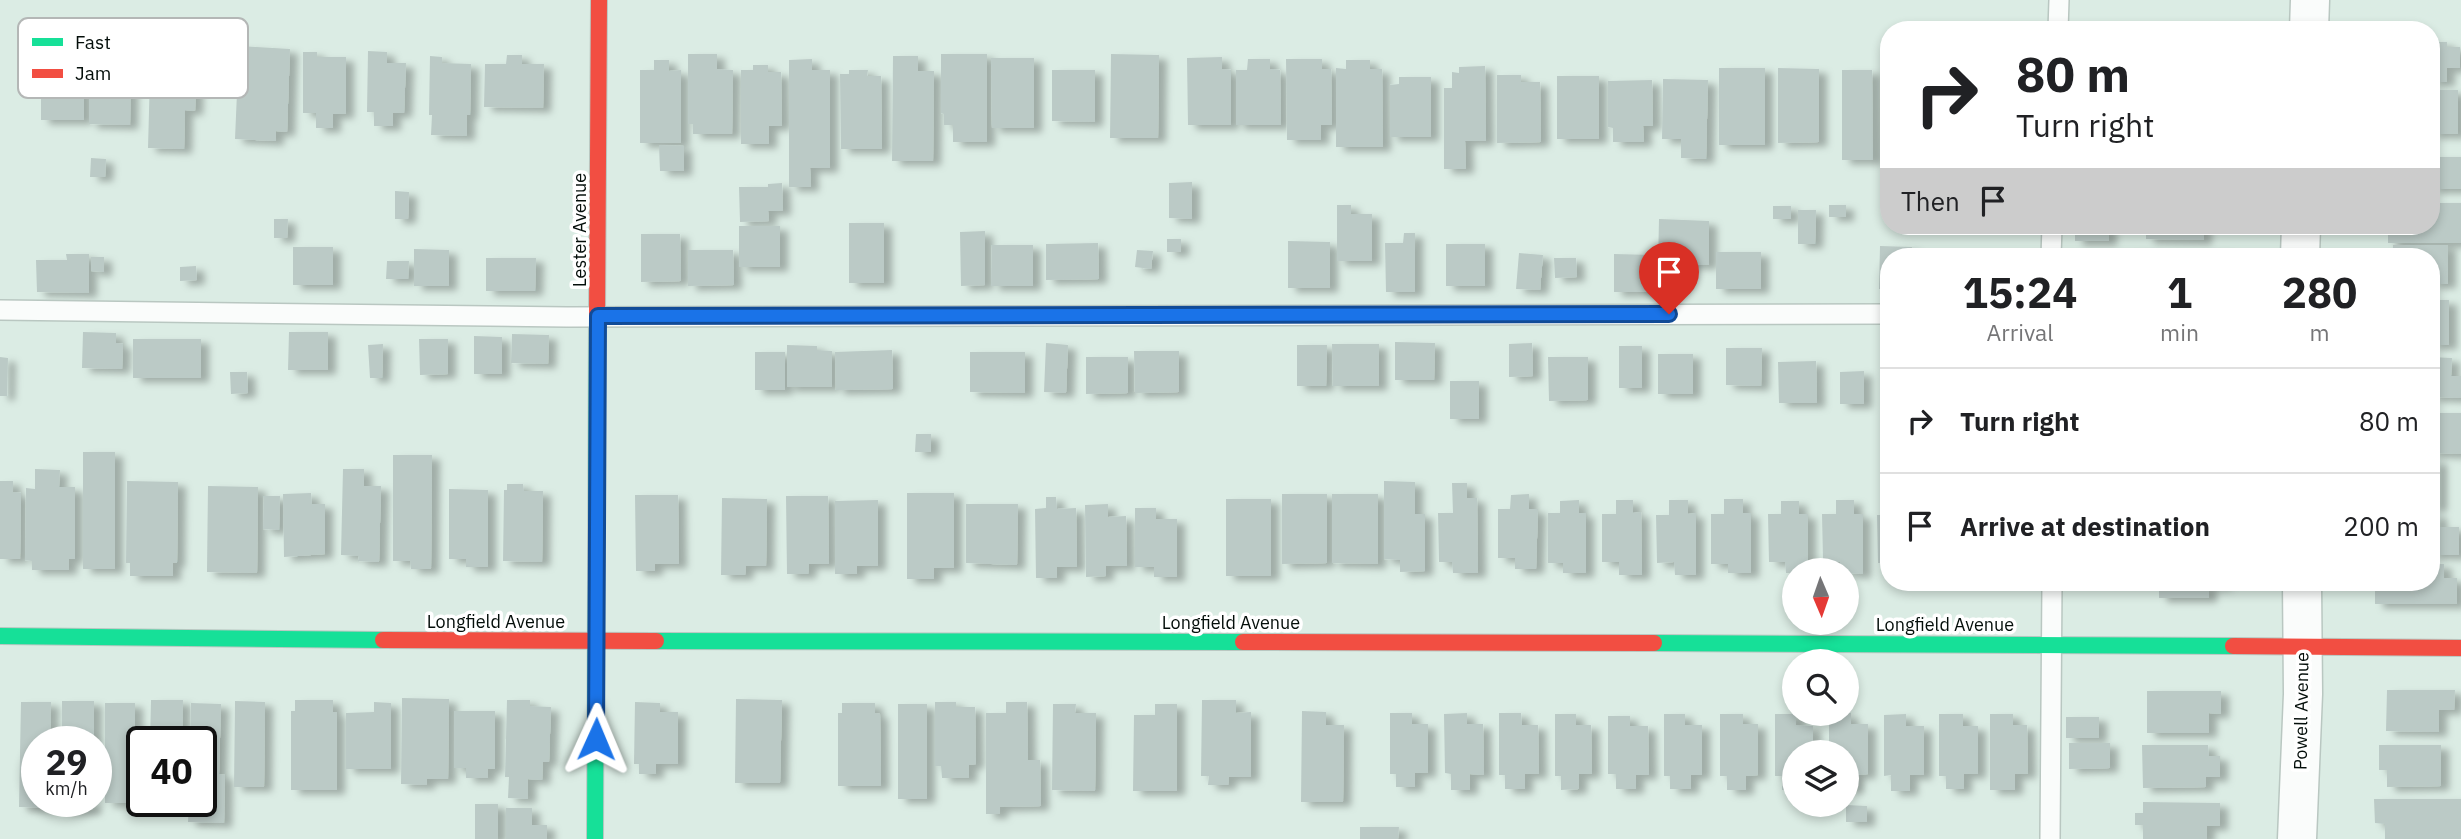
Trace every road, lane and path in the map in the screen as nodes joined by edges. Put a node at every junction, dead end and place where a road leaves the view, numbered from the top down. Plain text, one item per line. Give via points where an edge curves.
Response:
1 (599, 0) edge
2 (2059, 0) edge
3 (2310, 0) edge
4 (2058, 21) edge
5 (2309, 21) edge
6 (0, 310) edge
7 (1880, 314) edge
8 (598, 316) junction
9 (2052, 591) edge
10 (2302, 591) edge
11 (0, 636) edge
12 (597, 640) junction
13 (2051, 644) junction
14 (2302, 645) junction
15 (2461, 648) edge
16 (595, 839) edge
17 (2050, 839) edge
18 (2297, 839) edge

1 - 8 street, Lester Avenue
2 - 4 lane
3 - 5 street
6 - 8 lane
7 - 8 lane
8 - 12 street, Lester Avenue
9 - 13 lane
10 - 14 street, Powell Avenue
11 - 12 street, Longfield Avenue
12 - 13 street, Longfield Avenue
12 - 16 street, Lester Avenue
13 - 14 street, Longfield Avenue
13 - 17 lane
14 - 15 street, Longfield Avenue
14 - 18 street, Powell Avenue

